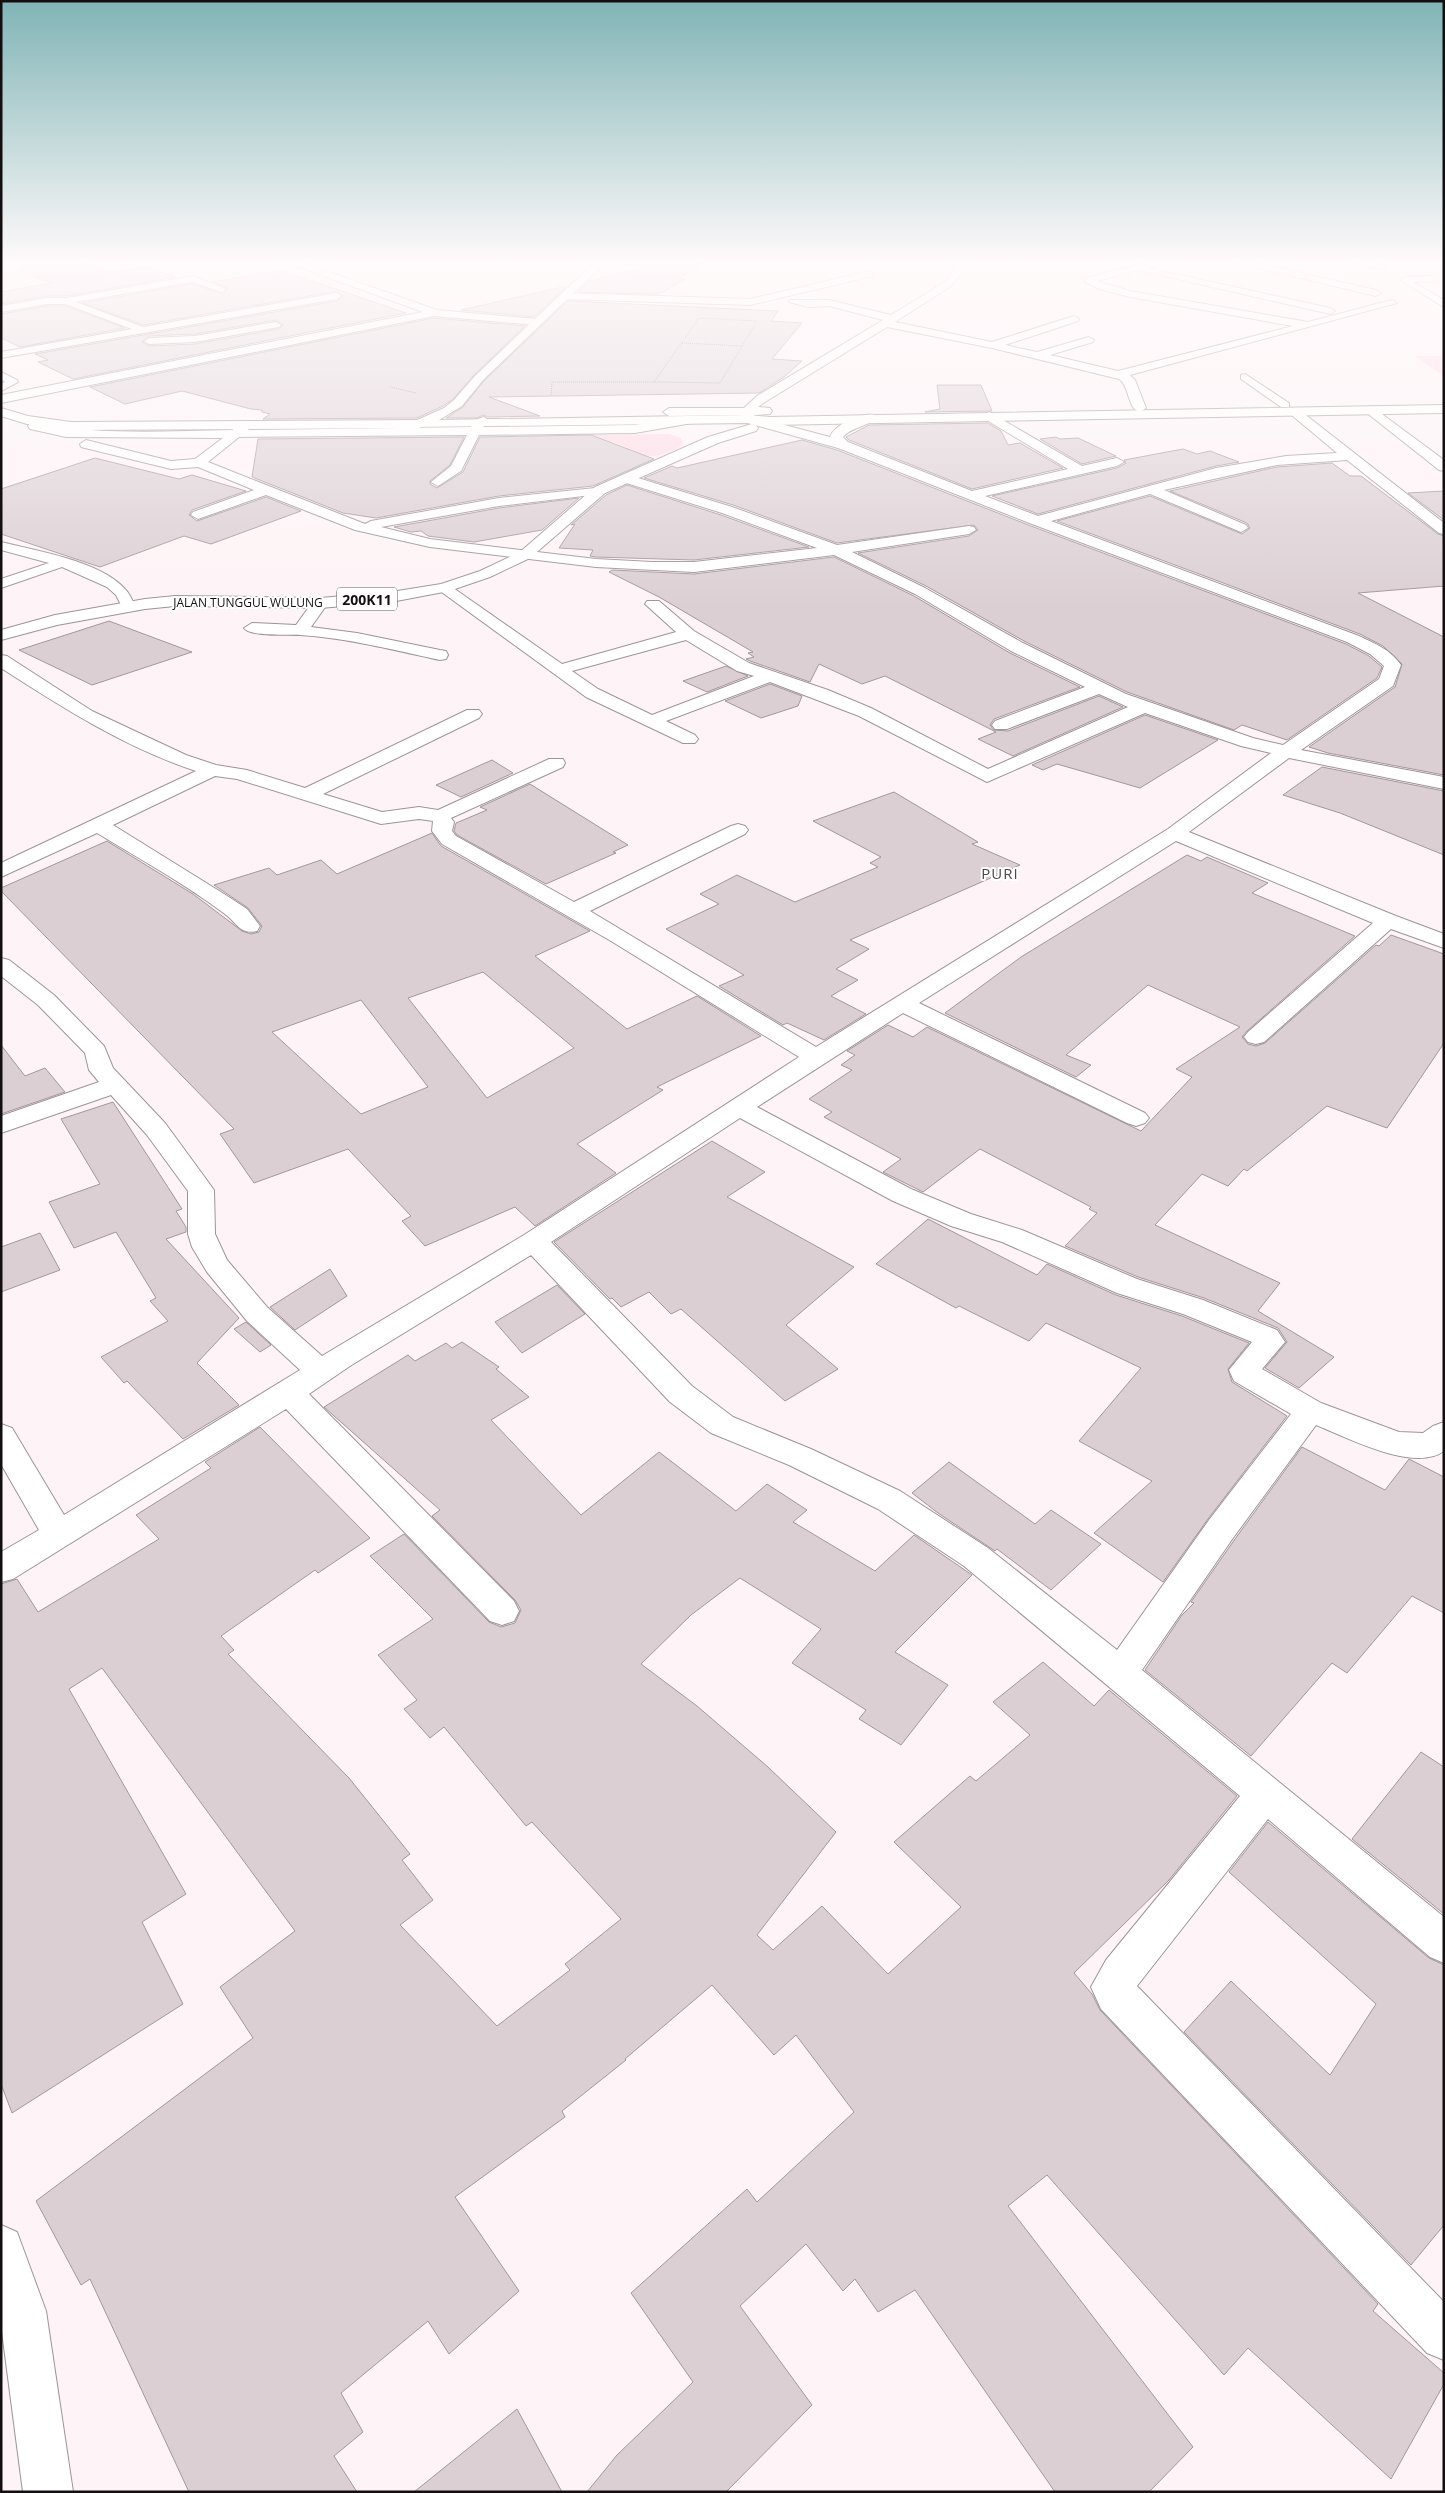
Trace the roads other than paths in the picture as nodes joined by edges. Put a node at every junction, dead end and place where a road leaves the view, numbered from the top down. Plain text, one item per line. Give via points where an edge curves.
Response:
1 (1, 375) edge
2 (120, 375) edge
3 (483, 375) edge
4 (800, 375) edge
5 (1118, 375) edge
6 (1245, 377) dead end
7 (1, 388) edge
8 (464, 395) junction
9 (1, 399) edge
10 (1444, 402) edge
11 (1140, 408) junction
12 (1290, 408) junction
13 (1444, 409) edge
14 (1371, 410) junction
15 (1, 412) edge
16 (748, 415) junction
17 (989, 416) junction
18 (498, 417) junction
19 (797, 417) junction
20 (1, 418) edge
21 (478, 418) junction
22 (870, 418) junction
23 (688, 420) junction
24 (634, 421) junction
25 (524, 422) junction
26 (419, 424) junction
27 (665, 424) junction
28 (768, 425) junction
29 (34, 426) junction
30 (208, 426) junction
31 (240, 430) junction
32 (805, 434) junction
33 (713, 440) junction
34 (843, 445) junction
35 (693, 449) junction
36 (1349, 456) junction
37 (1117, 462) dead end
38 (199, 463) junction
39 (1444, 467) edge
40 (1079, 470) junction
41 (624, 478) junction
42 (438, 482) dead end
43 (266, 490) junction
44 (600, 490) junction
45 (1153, 490) junction
46 (970, 495) junction
47 (198, 516) dead end
48 (1037, 521) junction
49 (360, 527) junction
50 (1240, 528) dead end
51 (969, 530) dead end
52 (1444, 530) edge
53 (1, 546) edge
54 (836, 550) junction
55 (525, 555) junction
56 (60, 562) junction
57 (1, 584) edge
58 (444, 588) junction
59 (320, 603) junction
60 (653, 604) dead end
61 (128, 606) junction
62 (252, 628) dead end
63 (301, 630) junction
64 (688, 634) junction
65 (1, 635) edge
66 (440, 655) dead end
67 (1, 660) edge
68 (558, 670) junction
69 (768, 677) junction
70 (1100, 688) junction
71 (1145, 706) junction
72 (473, 714) dead end
73 (651, 721) junction
74 (1001, 725) dead end
75 (689, 739) dead end
76 (1285, 752) junction
77 (556, 763) dead end
78 (213, 770) junction
79 (1444, 783) edge
80 (308, 794) junction
81 (440, 816) junction
82 (98, 825) junction
83 (738, 830) dead end
84 (1174, 833) junction
85 (1, 871) edge
86 (573, 911) junction
87 (1388, 921) junction
88 (249, 926) dead end
89 (1444, 942) edge
90 (1, 965) edge
91 (902, 1003) junction
92 (1256, 1037) dead end
93 (816, 1056) junction
94 (115, 1085) junction
95 (739, 1107) junction
96 (1136, 1118) dead end
97 (1, 1125) edge
98 (534, 1241) junction
99 (320, 1371) junction
100 (289, 1393) junction
101 (1310, 1411) junction
102 (1444, 1434) edge
103 (1, 1436) edge
104 (58, 1534) junction
105 (1, 1569) edge
106 (502, 1611) dead end
107 (1120, 1673) junction
108 (1264, 1795) junction
109 (1444, 1944) edge
110 (1, 2248) edge
111 (1444, 2336) edge
112 (48, 2492) edge

1 - 7 lane via 13,382
2 - 9 street
3 - 8 street
4 - 16 street via 761,399
5 - 11 street via 1129,380
6 - 12 lane
8 - 21 street
8 - 26 street via 448,411
10 - 12 street
11 - 12 street
11 - 19 street
12 - 14 street
12 - 17 street
12 - 36 street
13 - 14 street
14 - 39 street
15 - 30 street via 27,420 71,426
16 - 18 street via 520,414
16 - 19 street
16 - 23 street
16 - 28 street
17 - 22 street
17 - 40 street
18 - 21 street
18 - 25 street
19 - 22 street
19 - 28 street
20 - 29 street
21 - 25 street
21 - 26 street
21 - 27 street via 640,429
21 - 31 street
21 - 42 street via 456,468
22 - 34 street via 837,434 836,438
23 - 24 street
23 - 27 street
24 - 25 street
24 - 27 street
26 - 31 street
27 - 35 street via 692,431 699,439
28 - 32 street
28 - 33 street
29 - 30 street via 99,430
29 - 31 street via 66,433
29 - 38 street via 69,439 162,464
30 - 31 street
31 - 38 street
32 - 33 street via 753,432
32 - 34 street
33 - 35 street, JALAN TUNGGUL WULUNG
34 - 46 street
35 - 41 street, JALAN TUNGGUL WULUNG / 200K11
36 - 45 street via 1278,460
36 - 52 street
37 - 40 street
38 - 43 street
40 - 46 street
41 - 44 street, JALAN TUNGGUL WULUNG / 200K11
41 - 54 street via 727,510
43 - 47 street
43 - 49 street
44 - 49 street via 499,502
44 - 55 street, JALAN TUNGGUL WULUNG / 200K11
45 - 48 street
45 - 50 street
46 - 48 street
48 - 76 street via 1310,621 1386,657 1392,665 1387,682
49 - 55 street via 430,543
51 - 54 street
53 - 56 lane
54 - 55 street via 694,567 652,567
54 - 70 street via 920,591 1017,647
55 - 58 street, JALAN TUNGGUL WULUNG / 200K11 via 485,574
56 - 57 lane
56 - 61 lane via 107,581 121,591
58 - 59 street, JALAN TUNGGUL WULUNG / 200K11
58 - 68 street
59 - 61 street, JALAN TUNGGUL WULUNG / 200K11 via 175,601
59 - 63 street
60 - 64 street
61 - 65 street, JALAN TUNGGUL WULUNG / 200K11 via 55,620
62 - 63 street
63 - 66 street
64 - 68 street
64 - 69 street via 736,663
67 - 78 street via 86,715 179,759
68 - 73 street via 592,693
69 - 71 street via 865,712 987,776
69 - 73 street
70 - 71 street
70 - 74 street
71 - 76 street
72 - 80 street
73 - 75 street
76 - 79 street
76 - 84 street
77 - 81 street
78 - 80 street via 240,774
78 - 82 street
80 - 81 street via 381,818 419,813
81 - 86 street via 444,822 442,831 450,840
82 - 85 street
82 - 88 street via 217,898
83 - 86 street
84 - 87 street
84 - 91 street
86 - 93 street
87 - 89 street
87 - 92 street
90 - 94 street via 46,1000 96,1052 101,1070
91 - 93 street
91 - 96 street
93 - 95 street
94 - 97 street
94 - 99 street via 156,1130 201,1190 199,1212 205,1246 243,1302
95 - 98 street
95 - 101 street via 902,1195 961,1220 1012,1236 1127,1286 1193,1307 1267,1337 1270,1342 1244,1370 1245,1373
98 - 99 street
98 - 107 street via 682,1394 722,1426 800,1457 889,1500 976,1557
99 - 100 street
100 - 104 street
100 - 106 street
101 - 102 street via 1397,1444 1429,1445
101 - 107 street
103 - 104 street
104 - 105 street
107 - 108 street
108 - 109 street
108 - 111 street via 1112,1987
110 - 112 street via 23,2311

